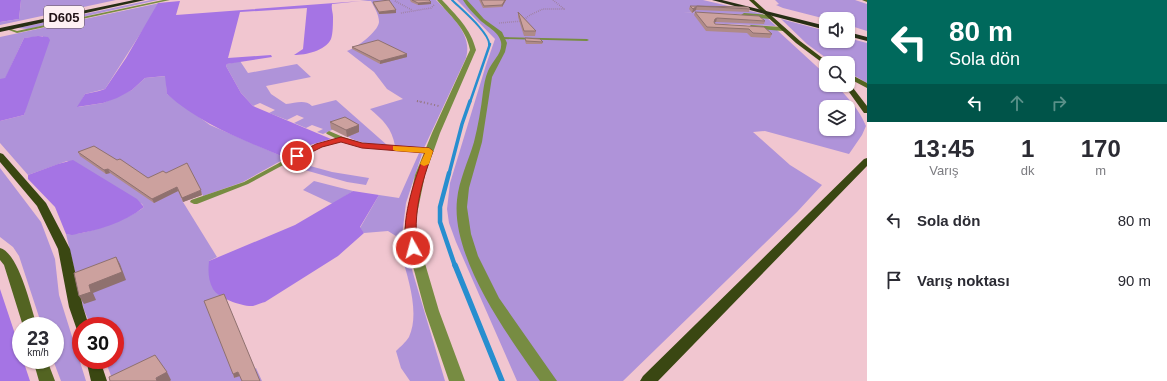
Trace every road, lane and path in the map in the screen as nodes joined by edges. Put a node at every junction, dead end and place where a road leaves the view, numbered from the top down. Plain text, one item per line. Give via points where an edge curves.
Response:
1 (144, 0) edge
2 (168, 0) edge
3 (465, 0) edge
4 (553, 0) edge
5 (716, 0) edge
6 (751, 0) edge
7 (864, 0) edge
8 (124, 1) edge
9 (395, 1) dead end
10 (867, 1) edge
11 (441, 2) edge
12 (738, 2) edge
13 (413, 10) junction
14 (401, 13) dead end
15 (740, 15) edge
16 (770, 17) junction
17 (819, 20) edge
18 (487, 24) junction
19 (0, 26) edge
20 (819, 26) edge
21 (746, 27) edge
22 (8, 29) junction
23 (783, 29) junction
24 (0, 30) edge
25 (855, 30) edge
26 (867, 34) edge
27 (566, 35) dead end
28 (855, 36) edge
29 (503, 38) junction
30 (529, 38) junction
31 (867, 39) edge
32 (587, 40) dead end
33 (819, 57) edge
34 (855, 79) edge
35 (867, 86) edge
36 (853, 92) edge
37 (417, 101) dead end
38 (447, 109) junction
39 (867, 111) edge
40 (329, 133) dead end
41 (341, 140) junction
42 (429, 151) junction
43 (0, 156) edge
44 (867, 161) edge
45 (194, 202) dead end
46 (0, 252) edge
47 (27, 317) edge
48 (79, 317) edge
49 (43, 369) edge
50 (95, 369) edge
51 (47, 381) edge
52 (99, 381) edge
53 (457, 381) edge
54 (549, 381) edge
55 (648, 381) edge

1 - 8 highway
2 - 22 lane via 17,32
3 - 18 street
4 - 18 path via 564,9 543,9 522,21
5 - 12 highway
6 - 16 main road
7 - 10 street
8 - 19 highway
8 - 22 highway, D605
9 - 13 path
11 - 13 path via 429,8
11 - 38 street via 465,28 473,50
12 - 17 highway
12 - 20 highway
13 - 14 path
15 - 16 street
16 - 23 main road
18 - 29 street
21 - 23 street
22 - 24 highway, D605
23 - 33 main road
25 - 26 highway
27 - 30 lane
28 - 31 highway
29 - 30 lane
29 - 54 street via 502,53 491,69 488,79 478,144 470,163 464,191 464,232 489,291
30 - 32 lane
34 - 35 street
36 - 39 main road
37 - 38 path
38 - 42 street
40 - 41 lane
41 - 42 lane via 362,145
41 - 45 lane via 309,149 246,183
42 - 53 street via 414,200 410,234 432,311
43 - 48 main road via 42,205 64,249
44 - 55 main road
46 - 47 street via 10,264
49 - 51 street
50 - 52 main road

